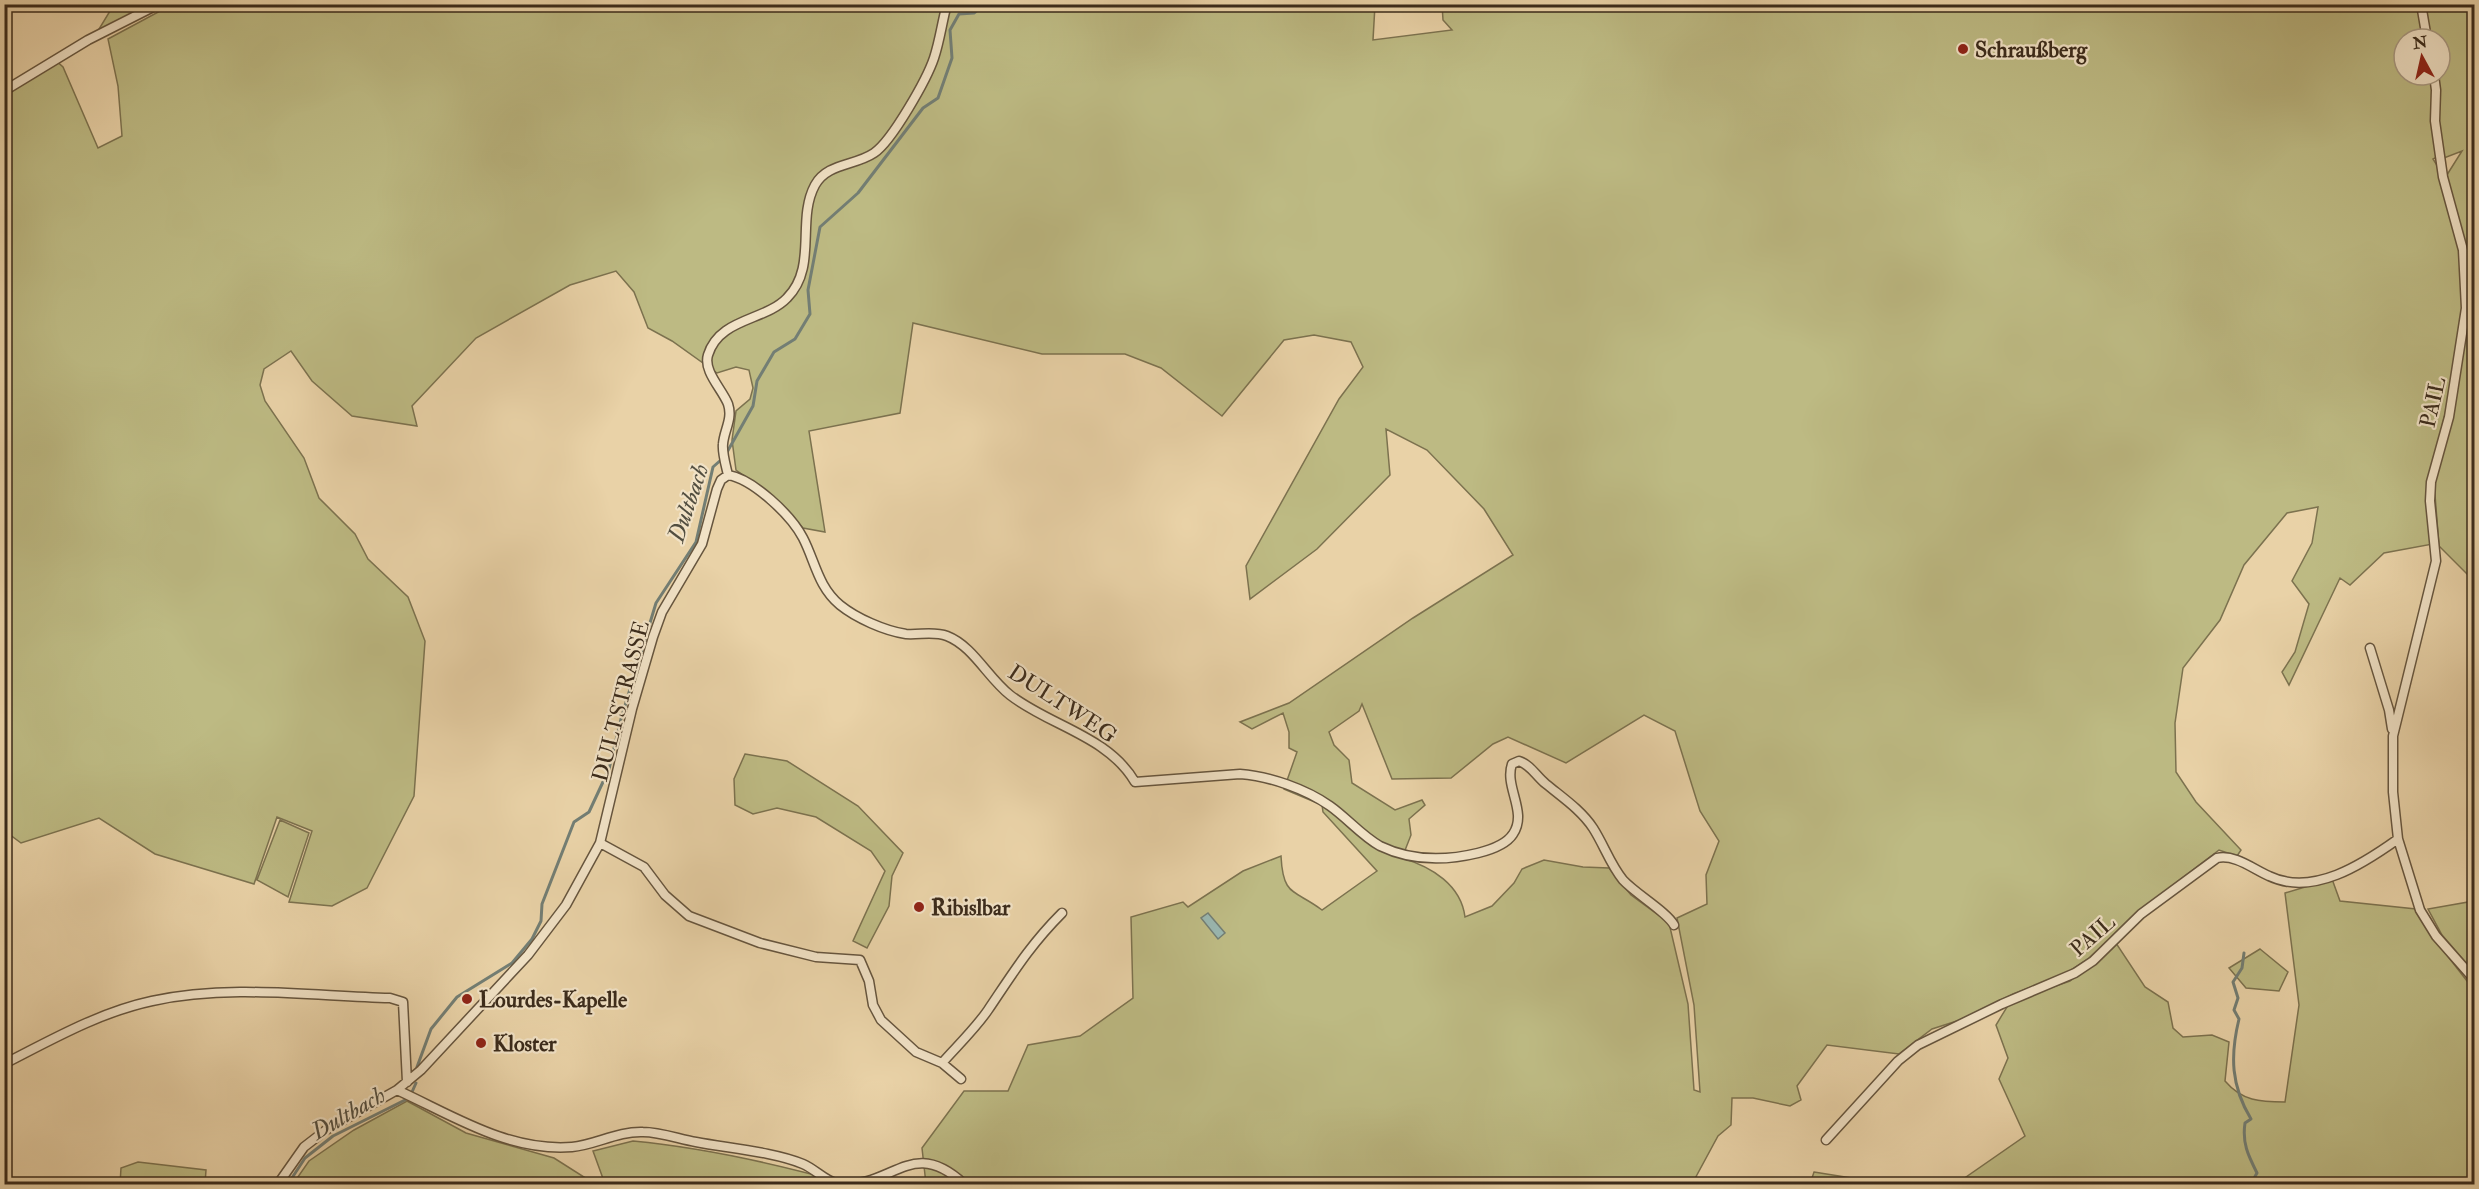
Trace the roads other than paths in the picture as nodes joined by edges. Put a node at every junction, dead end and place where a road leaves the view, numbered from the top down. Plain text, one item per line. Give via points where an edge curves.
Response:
1 (159, 4) edge
2 (947, 4) edge
3 (2421, 4) edge
4 (2425, 27) edge
5 (2436, 87) edge
6 (4, 91) edge
7 (728, 475) junction
8 (2370, 648) dead end
9 (2393, 736) junction
10 (2398, 839) junction
11 (600, 843) junction
12 (1062, 913) dead end
13 (1674, 925) dead end
14 (2475, 979) edge
15 (4, 1064) edge
16 (942, 1064) junction
17 (961, 1079) dead end
18 (407, 1082) junction
19 (397, 1090) junction
20 (1826, 1140) dead end
21 (278, 1185) edge
22 (964, 1185) edge

1 - 6 street via 88,40
2 - 7 street via 927,76 884,145 868,156 839,166 816,183 807,219 807,251 796,286 777,306 724,332 708,355 709,370 729,408 723,444
3 - 4 street
5 - 9 street, PAIL via 2435,121 2443,177 2462,242 2466,308 2449,417 2431,482 2436,561
7 - 11 street, DULTSTRASSE via 717,489 702,544 666,604 652,637
7 - 13 street, DULTWEG via 769,497 803,536 826,591 840,605 905,634 947,636 962,645 1011,695 1107,751 1135,782 1255,775 1328,804 1378,845 1440,859 1485,851 1502,845 1513,835 1518,812 1509,773 1512,764 1519,761 1581,813 1623,879
8 - 9 street, PAIL
9 - 10 street, PAIL via 2392,792
10 - 14 street, PAIL via 2420,910 2436,936
10 - 20 street, PAIL via 2361,864 2300,883 2271,878 2231,858 2217,858 2141,914 2093,961 2075,973 1918,1045 1898,1061
11 - 16 street via 644,867 665,895 689,916 760,943 816,957 860,960 881,1020 916,1052
11 - 18 street, DULTSTRASSE via 566,905 528,955
12 - 16 street via 1038,937 986,1012
15 - 18 street via 70,1029 150,1001 186,994 390,998 403,1002
16 - 17 street
18 - 19 street, DULTSTRASSE
19 - 21 street, DULTSTRASSE via 304,1147
19 - 22 street via 460,1122 543,1148 574,1147 643,1131 802,1164 838,1184 886,1178 919,1163 951,1172

